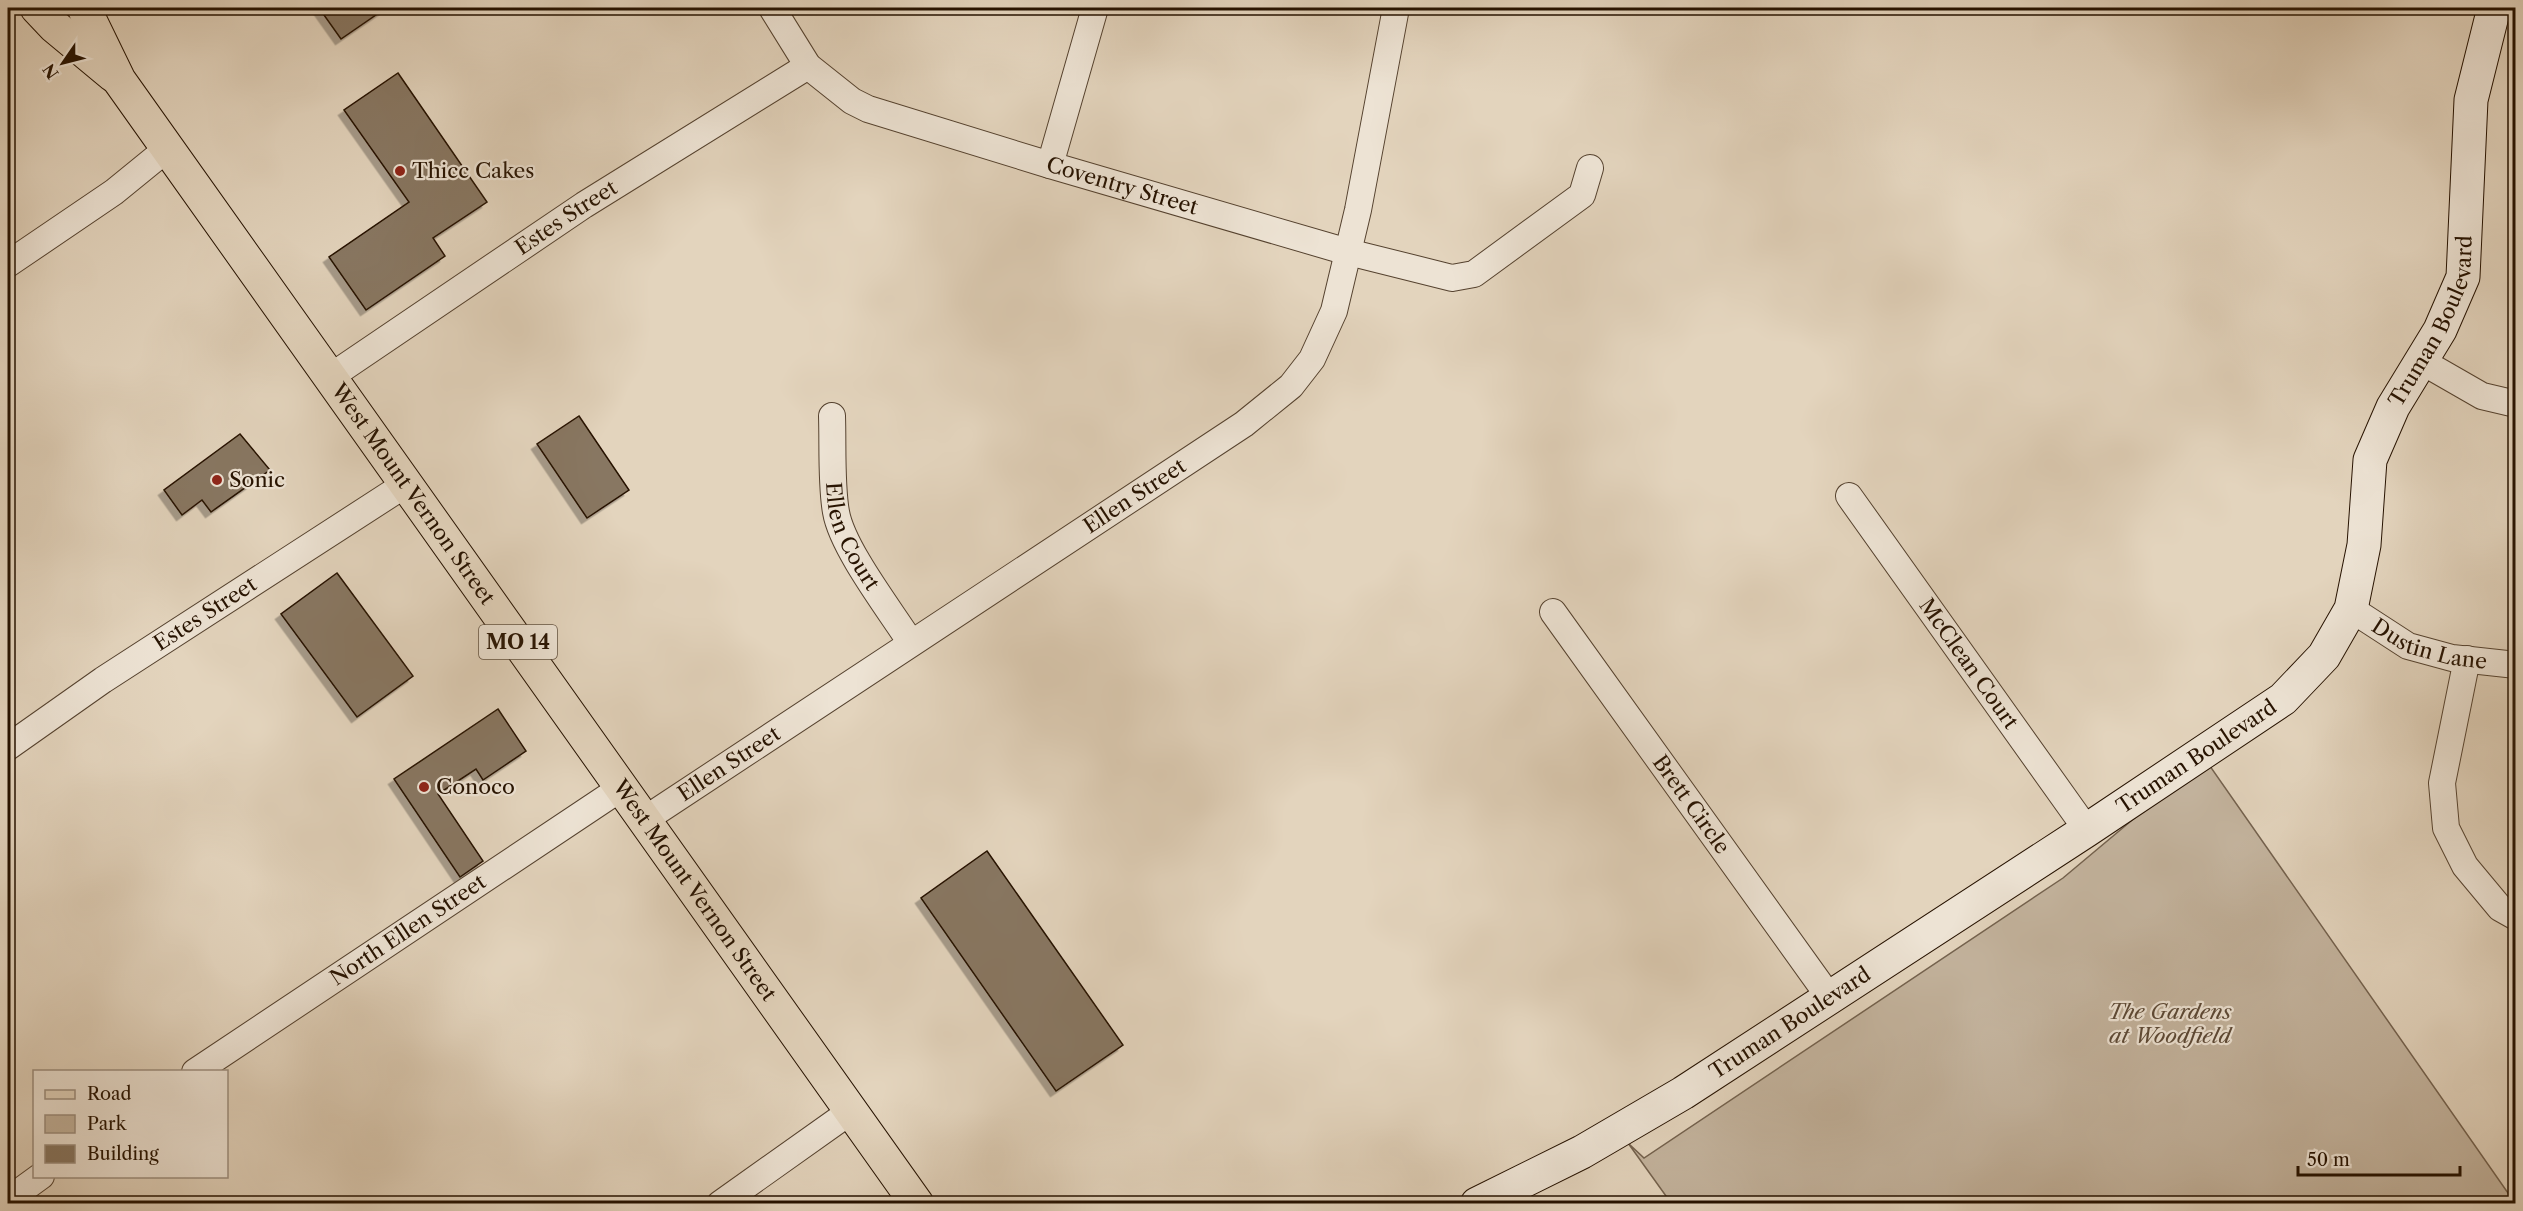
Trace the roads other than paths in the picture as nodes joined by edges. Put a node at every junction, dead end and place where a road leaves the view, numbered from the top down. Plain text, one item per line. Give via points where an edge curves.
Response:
1 (37, 8) edge
2 (84, 8) edge
3 (772, 8) edge
4 (1095, 8) edge
5 (1396, 8) edge
6 (2494, 8) edge
7 (808, 66) junction
8 (119, 80) junction
9 (168, 148) junction
10 (1050, 165) junction
11 (1590, 168) dead end
12 (1348, 252) junction
13 (8, 264) edge
14 (2421, 361) junction
15 (330, 377) junction
16 (2516, 404) edge
17 (832, 416) dead end
18 (406, 484) junction
19 (1849, 496) dead end
20 (2351, 609) junction
21 (1553, 612) dead end
22 (911, 643) junction
23 (2467, 660) junction
24 (2516, 665) edge
25 (8, 747) edge
26 (621, 788) junction
27 (644, 820) junction
28 (2087, 830) junction
29 (2516, 916) edge
30 (1830, 998) junction
31 (197, 1070) edge
32 (851, 1111) junction
33 (38, 1178) edge
34 (8, 1200) edge
35 (720, 1203) edge
36 (917, 1203) edge
37 (1477, 1203) edge

1 - 8 main road, West Mount Vernon Street / MO 14
2 - 8 main road, West Mount Vernon Street / MO 14
3 - 7 street, Coventry Street
4 - 10 street
5 - 12 street, Ellen Street
6 - 14 street, Truman Boulevard via 2471,100 2463,277 2440,330
7 - 10 street, Coventry Street via 868,109
7 - 15 street, Estes Street via 584,205
8 - 9 main road, West Mount Vernon Street / MO 14
9 - 13 street via 114,192
9 - 15 main road, West Mount Vernon Street / MO 14
10 - 12 street, Coventry Street
11 - 12 street, Coventry Street via 1582,195 1474,274 1452,278
12 - 22 street, Ellen Street via 1334,311 1312,359 1291,386 1244,424
14 - 16 street via 2482,396
14 - 20 street, Truman Boulevard via 2393,407 2370,460 2364,545
15 - 18 main road, West Mount Vernon Street / MO 14
17 - 22 street, Ellen Court via 836,513 862,569
18 - 25 street, Estes Street via 103,680
18 - 26 main road, West Mount Vernon Street / MO 14
19 - 28 street, McClean Court
20 - 23 street, Dustin Lane via 2408,645
20 - 28 street, Truman Boulevard via 2324,656 2283,699
21 - 30 street, Brett Circle
22 - 27 street, Ellen Street
23 - 24 street, Dustin Lane
23 - 29 street via 2442,783 2446,828 2465,866 2500,908
26 - 27 main road, West Mount Vernon Street / MO 14
26 - 31 street, North Ellen Street
27 - 32 main road, West Mount Vernon Street / MO 14
28 - 30 street, Truman Boulevard
30 - 37 street, Truman Boulevard via 1653,1111 1582,1152
32 - 35 street
32 - 36 main road, West Mount Vernon Street / MO 14
33 - 34 street

